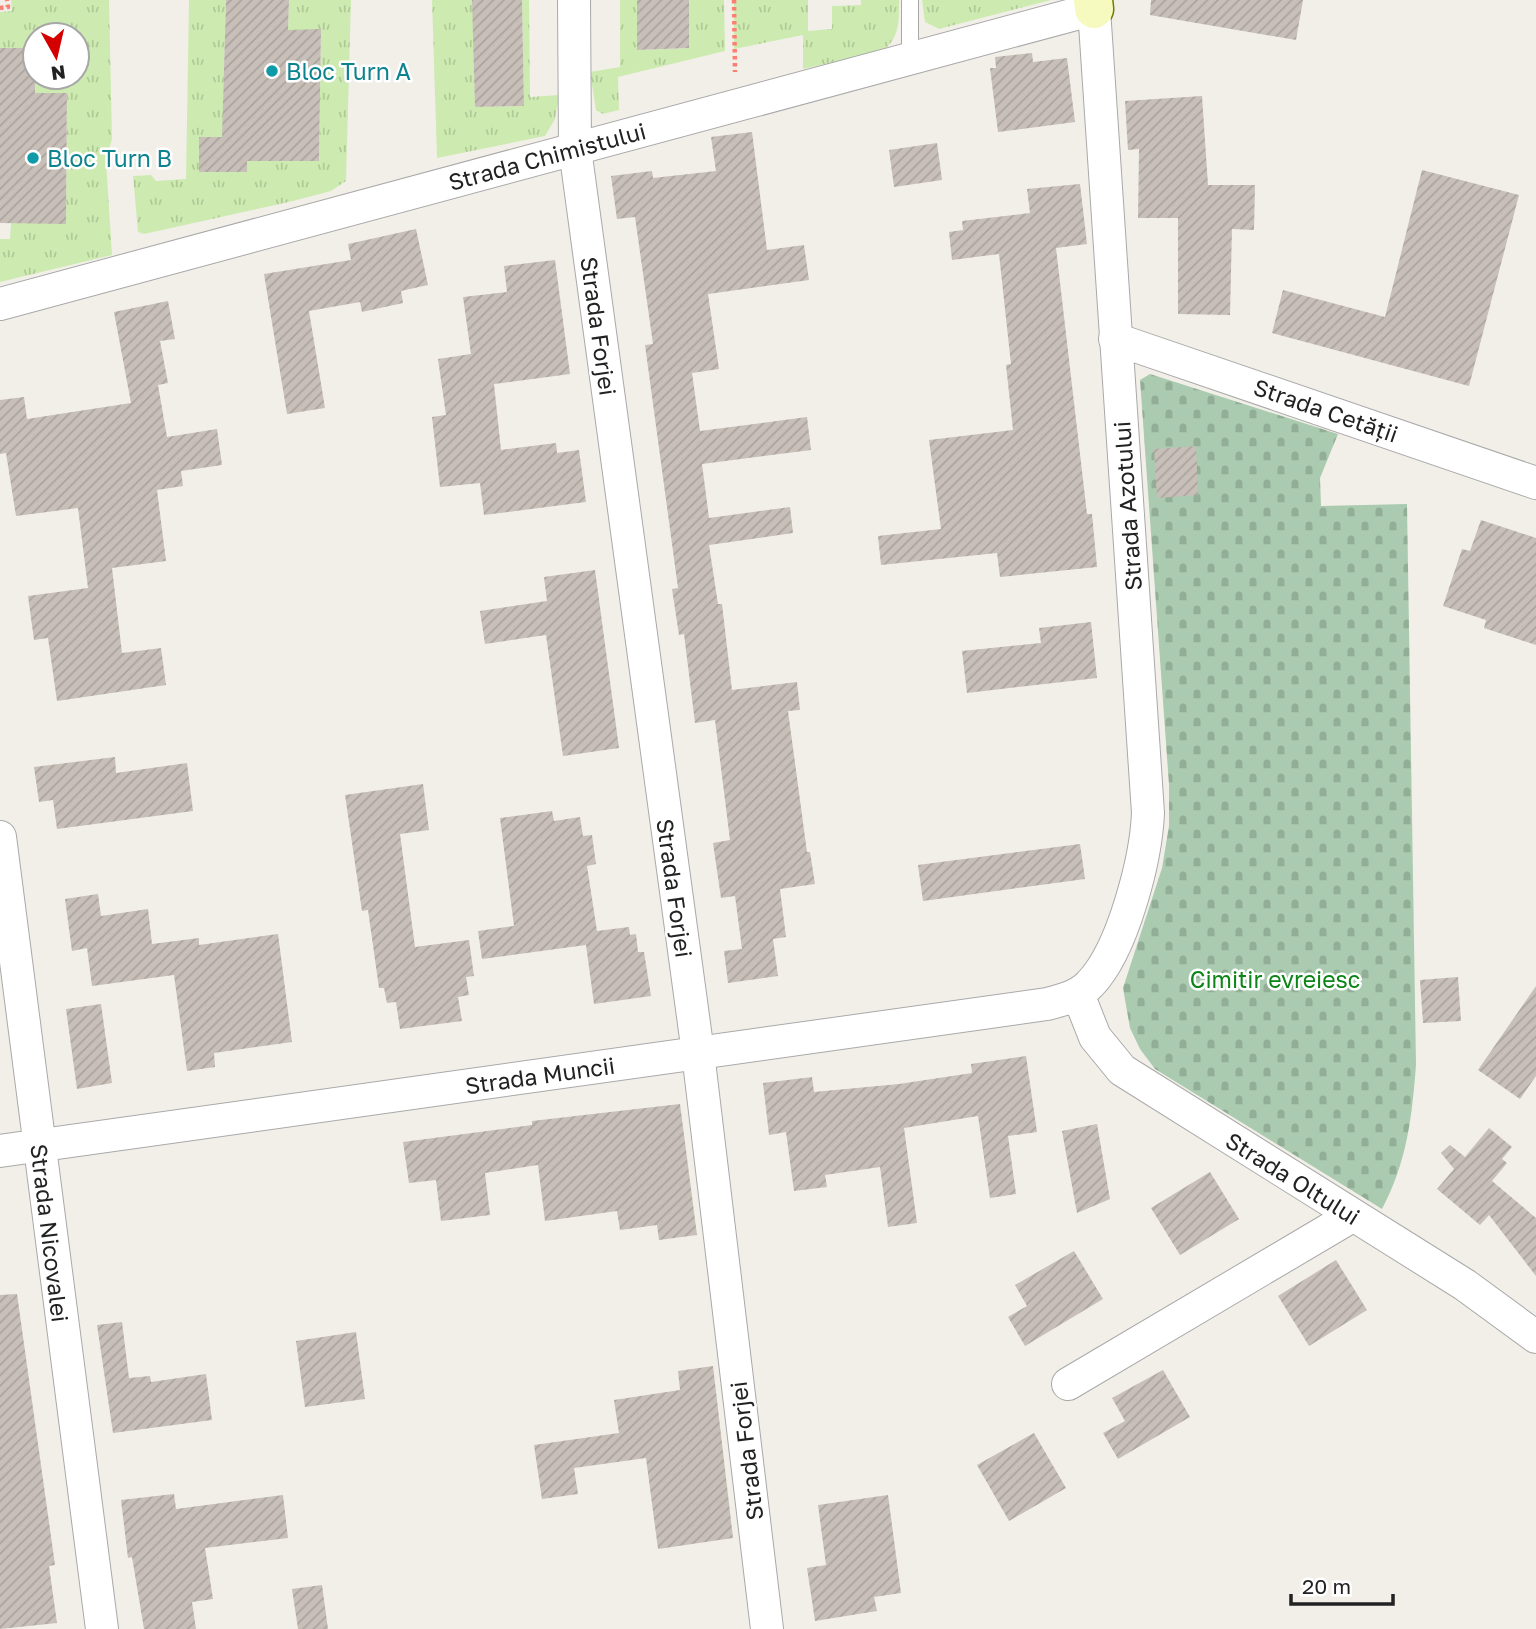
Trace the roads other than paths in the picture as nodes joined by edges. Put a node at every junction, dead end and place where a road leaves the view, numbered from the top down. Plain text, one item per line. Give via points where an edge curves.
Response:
1 (574, 0) edge
2 (910, 0) edge
3 (1094, 5) edge
4 (910, 58) junction
5 (575, 149) junction
6 (0, 304) edge
7 (1115, 339) junction
8 (1536, 483) edge
9 (0, 837) edge
10 (1078, 994) junction
11 (698, 1053) junction
12 (38, 1146) junction
13 (0, 1151) edge
14 (1352, 1216) junction
15 (1536, 1337) edge
16 (1068, 1384) dead end
17 (102, 1629) edge
18 (767, 1629) edge

1 - 5 street, Strada Forjei
2 - 4 lane
3 - 4 street, Strada Chimistului
3 - 7 street, Strada Azotului
4 - 5 street, Strada Chimistului
5 - 6 street, Strada Chimistului
5 - 11 street, Strada Forjei
7 - 8 street, Strada Cetății
7 - 10 street, Strada Azotului via 1147,837 1127,914 1101,971
9 - 12 street, Strada Nicovalei
10 - 11 street, Strada Muncii via 1047,1004
10 - 14 street, Strada Oltului via 1095,1037 1122,1070
11 - 12 street, Strada Muncii
11 - 18 street, Strada Forjei
12 - 13 street, Strada Muncii
12 - 17 street, Strada Nicovalei
14 - 15 street, Strada Oltului via 1465,1285
14 - 16 street

